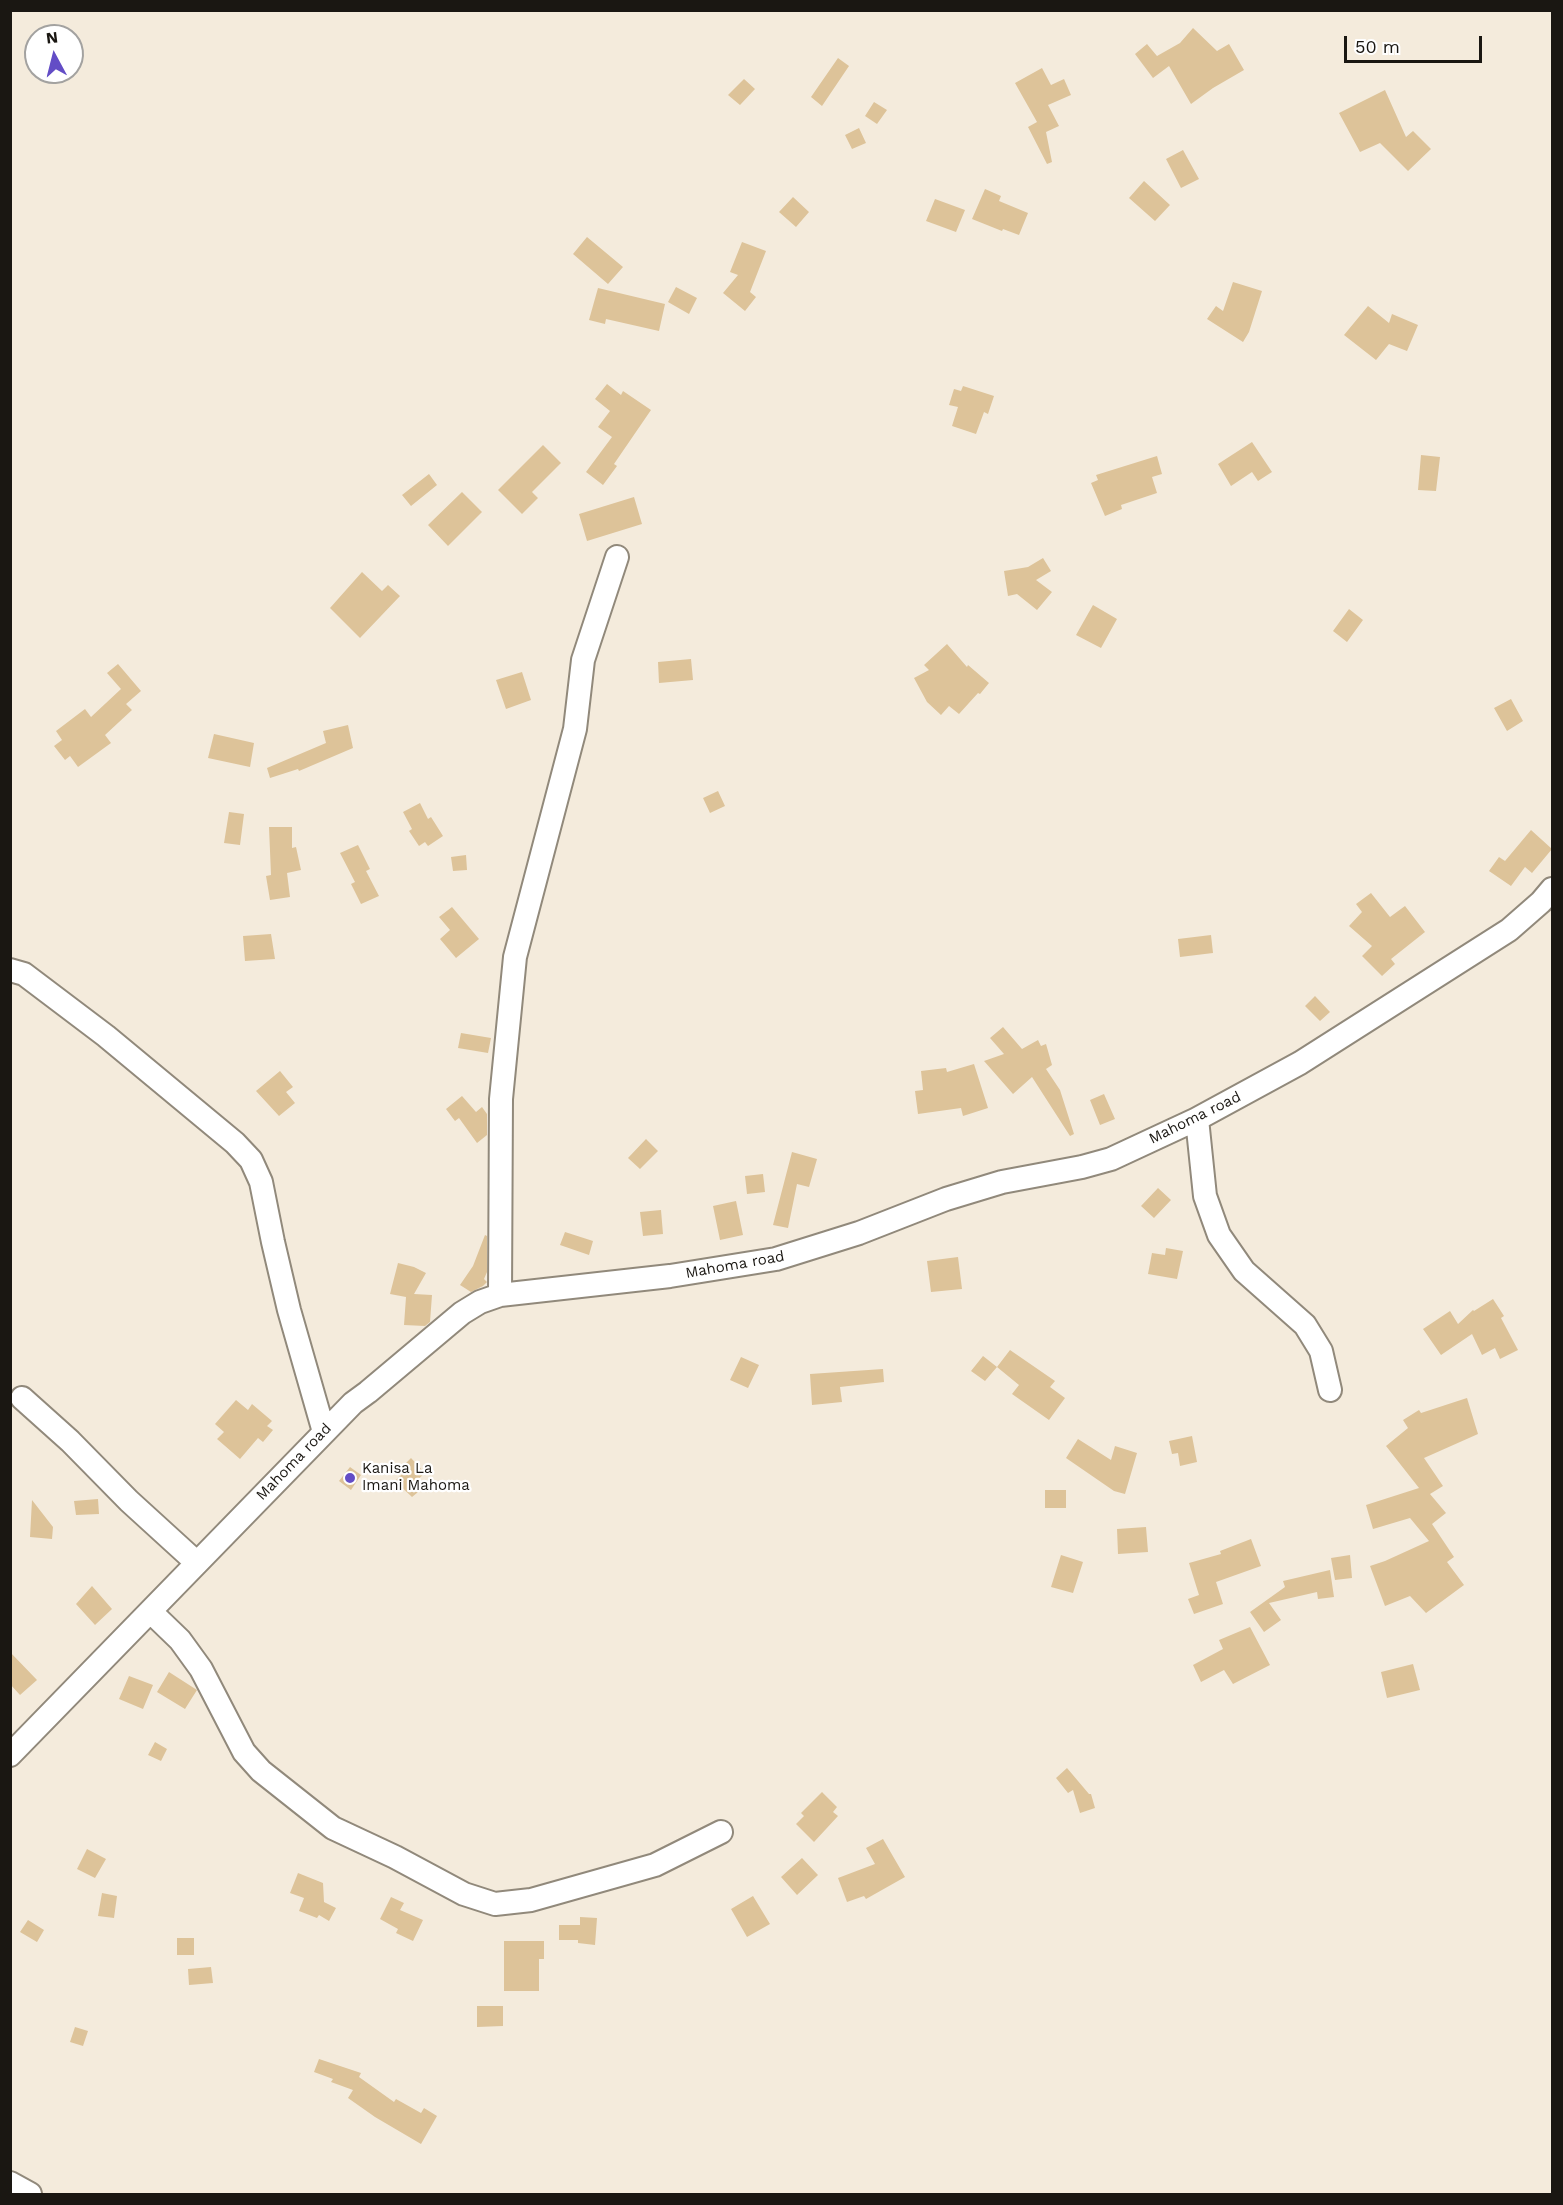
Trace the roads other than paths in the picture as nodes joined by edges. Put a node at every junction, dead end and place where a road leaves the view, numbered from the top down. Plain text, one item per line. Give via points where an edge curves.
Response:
1 (617, 557) dead end
2 (1552, 889) edge
3 (10, 970) edge
4 (1197, 1119) junction
5 (500, 1295) junction
6 (1330, 1390) dead end
7 (22, 1398) dead end
8 (324, 1432) junction
9 (197, 1563) junction
10 (151, 1612) junction
11 (10, 1755) edge
12 (721, 1832) dead end
13 (10, 2183) edge
14 (30, 2194) edge

1 - 5 street via 583,660 575,729 515,957 501,1099
2 - 4 street, Mahoma road via 1509,930 1411,994 1300,1063
3 - 8 street via 24,974 106,1036 251,1160 261,1182 286,1299
4 - 5 street, Mahoma road via 1111,1159 1002,1182 776,1259 670,1276
4 - 6 street via 1205,1196 1220,1235 1244,1271 1305,1325 1321,1351
5 - 8 street, Mahoma road via 462,1313 353,1403
7 - 9 street
8 - 9 street, Mahoma road
9 - 10 street, Mahoma road
10 - 11 street, Mahoma road
10 - 12 street via 180,1640 201,1670 244,1752 261,1772 333,1828 464,1894 495,1904 531,1900 655,1865
13 - 14 street

